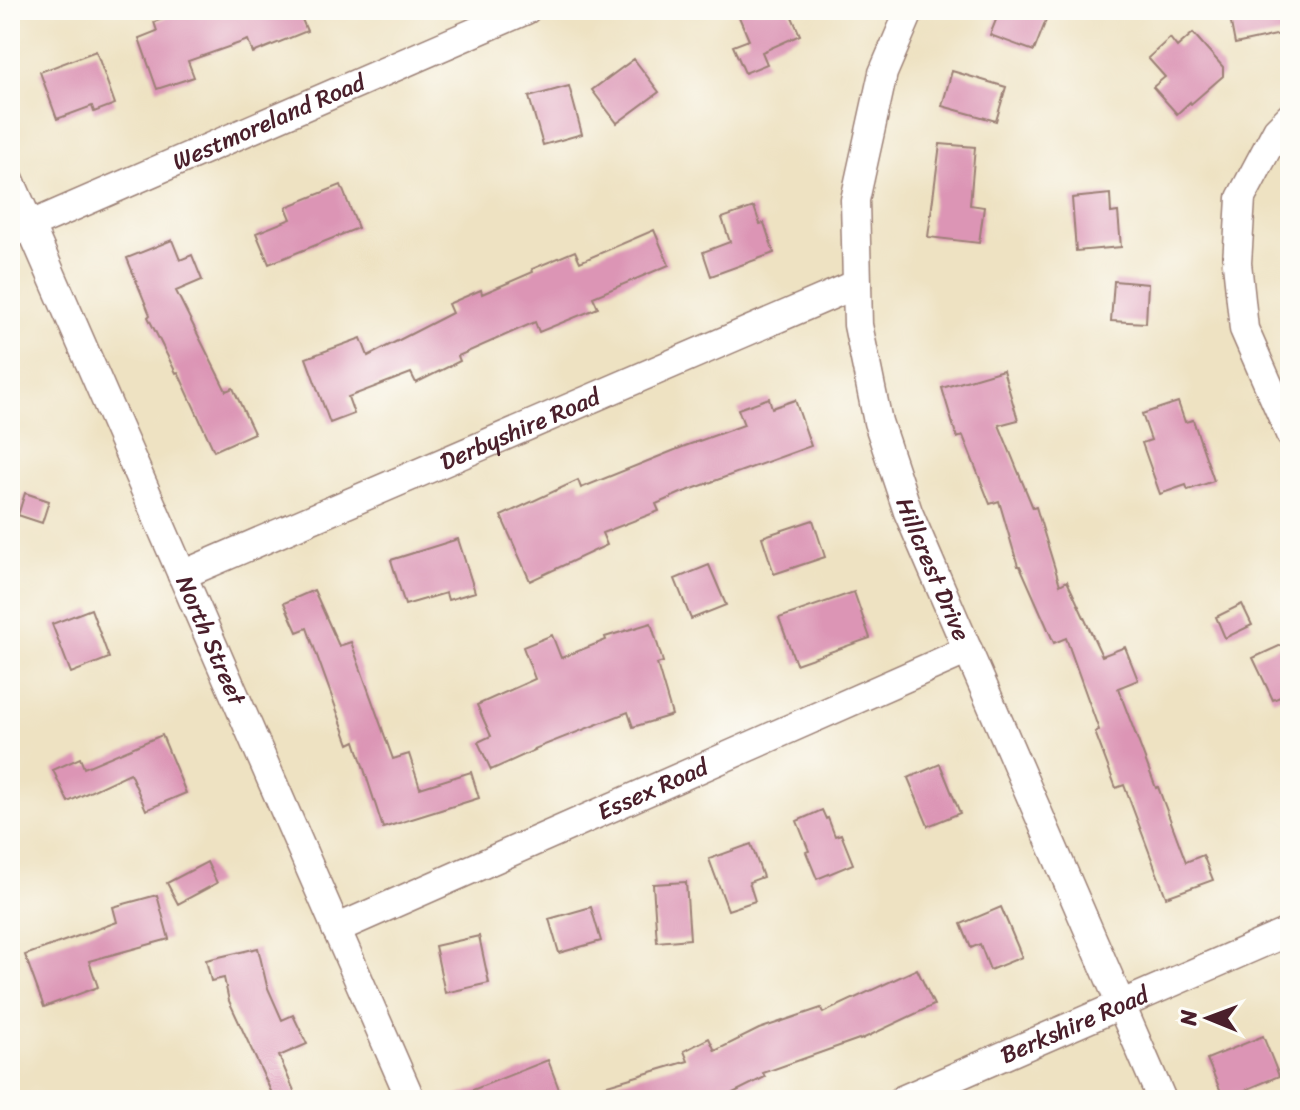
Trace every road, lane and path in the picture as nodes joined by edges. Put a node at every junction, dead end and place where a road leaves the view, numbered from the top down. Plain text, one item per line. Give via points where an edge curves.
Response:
1 (526, 10) edge
2 (910, 10) edge
3 (1290, 117) edge
4 (10, 180) edge
5 (20, 230) edge
6 (857, 284) junction
7 (1290, 434) edge
8 (182, 575) junction
9 (968, 650) junction
10 (336, 929) junction
11 (1290, 931) edge
12 (1120, 1004) junction
13 (411, 1100) edge
14 (902, 1100) edge
15 (1162, 1100) edge

1 - 5 street, Westmoreland Road
2 - 6 street, Hillcrest Drive via 883,73 855,200
3 - 7 street via 1277,130 1241,198 1237,263 1244,329
4 - 5 street, North Street
5 - 8 street, North Street
6 - 8 street, Derbyshire Road
6 - 9 street, Hillcrest Drive via 858,325 878,422 908,512
8 - 10 street, North Street
9 - 10 street, Essex Road
9 - 12 street, Hillcrest Drive
10 - 13 street, North Street
11 - 12 street, Berkshire Road
12 - 14 street, Berkshire Road
12 - 15 street, Hillcrest Drive

